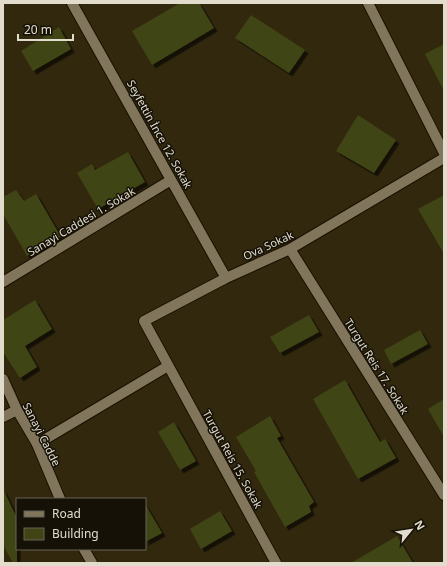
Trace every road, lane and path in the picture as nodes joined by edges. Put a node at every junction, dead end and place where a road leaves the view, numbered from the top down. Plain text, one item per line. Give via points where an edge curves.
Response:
1 (72, 3) edge
2 (368, 3) edge
3 (444, 153) edge
4 (444, 158) edge
5 (171, 180) junction
6 (290, 249) junction
7 (226, 278) junction
8 (3, 282) edge
9 (168, 366) junction
10 (3, 379) edge
11 (17, 410) junction
12 (3, 417) edge
13 (37, 444) junction
14 (444, 495) edge
15 (60, 498) edge
16 (85, 550) edge
17 (92, 563) edge
18 (276, 563) edge

1 - 5 street, Seyfettin İnce 12. Sokak
2 - 3 street
4 - 6 street, Ova Sokak
5 - 7 street, Seyfettin İnce 12. Sokak
5 - 8 street, Sanayi Caddesi 1. Sokak
6 - 7 street, Ova Sokak
6 - 14 street, Turgut Reis 17. Sokak
7 - 9 street, Ova Sokak via 144,321
9 - 13 street
9 - 18 street, Turgut Reis 15. Sokak
10 - 11 street, Sanayi Cadde
11 - 12 street
11 - 13 street, Sanayi Cadde
13 - 15 street, Sanayi Cadde
16 - 17 street

